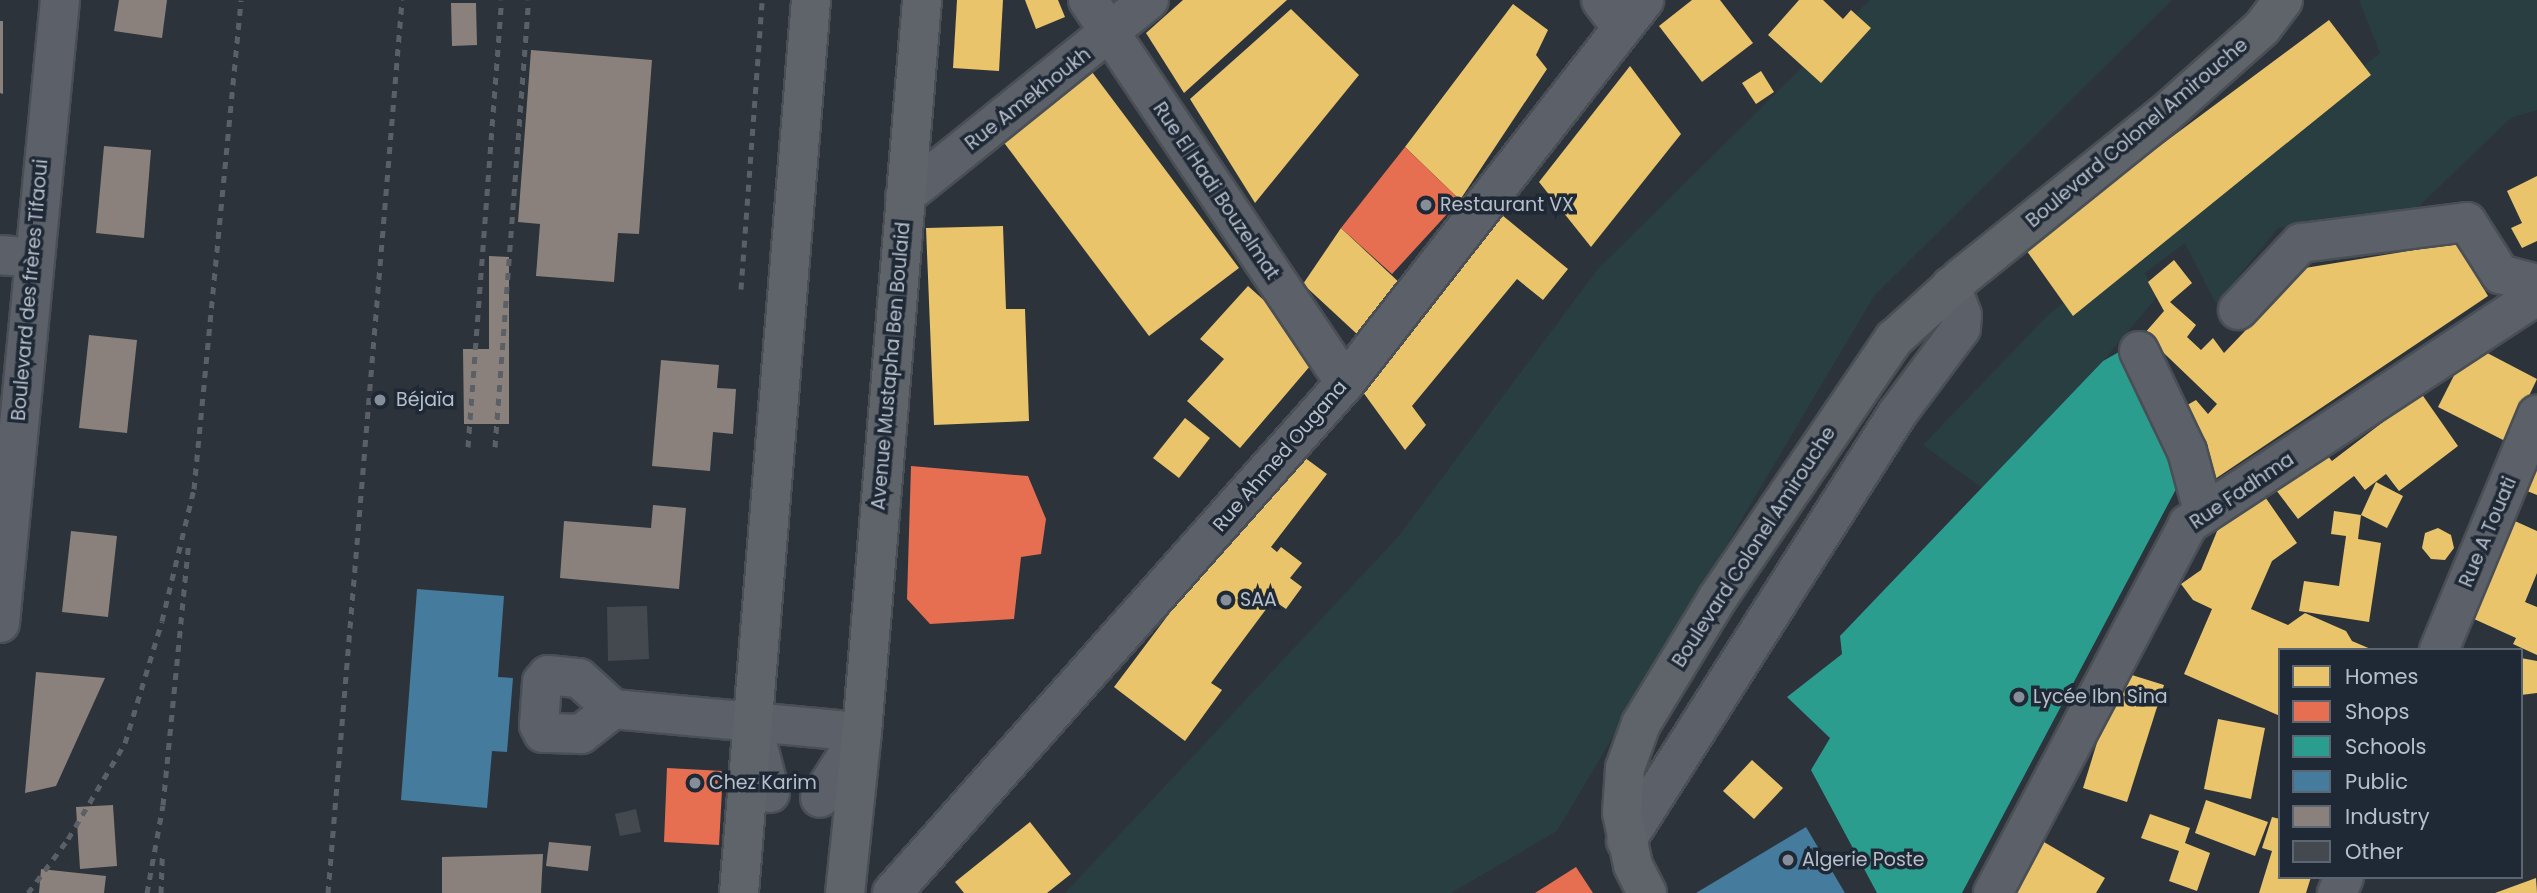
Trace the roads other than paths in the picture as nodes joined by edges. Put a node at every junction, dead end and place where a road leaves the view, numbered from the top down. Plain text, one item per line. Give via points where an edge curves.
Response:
1 (60, 0) edge
2 (811, 0) edge
3 (922, 0) edge
4 (1088, 0) edge
5 (1149, 0) edge
6 (2283, 0) edge
7 (1622, 9) edge
8 (1111, 34) junction
9 (905, 196) junction
10 (16, 256) edge
11 (2537, 284) edge
12 (1951, 286) junction
13 (2238, 310) dead end
14 (2528, 314) edge
15 (2139, 351) dead end
16 (1345, 383) junction
17 (2537, 415) edge
18 (2204, 514) junction
19 (0, 623) edge
20 (2440, 648) edge
21 (613, 709) dead end
22 (752, 722) junction
23 (862, 732) junction
24 (770, 793) dead end
25 (820, 798) dead end
26 (1626, 841) junction
27 (739, 893) edge
28 (845, 893) edge
29 (892, 893) edge
30 (1647, 893) edge
31 (1993, 893) edge

1 - 10 street, Boulevard des frères Tifaoui
2 - 22 main road
3 - 9 main road, Avenue Mustapha Ben Boulaid
4 - 8 street, Rue El Hadi Bouzelmat
5 - 8 street, Rue Amekhoukh
6 - 12 main road, Boulevard Colonel Amirouche via 2262,28 2164,115
7 - 16 street, Rue Ahmed Ougana
8 - 9 street, Rue Amekhoukh
8 - 16 street, Rue El Hadi Bouzelmat
9 - 23 main road, Avenue Mustapha Ben Boulaid
10 - 19 street, Boulevard des frères Tifaoui
11 - 13 street via 2500,274 2467,222 2301,243
12 - 26 street via 1962,314 1961,328 1897,414
12 - 26 main road, Boulevard Colonel Amirouche via 1894,339 1717,599 1641,724 1622,791
14 - 18 street, Rue Fadhma
15 - 18 street via 2187,451
16 - 29 street, Rue Ahmed Ougana
17 - 20 street, Rue A Touati
18 - 31 street, Rue Fadhma via 2188,524
21 - 22 street
22 - 23 street
22 - 24 street
22 - 27 main road
23 - 25 street
23 - 28 main road, Avenue Mustapha Ben Boulaid
26 - 30 main road, Boulevard Colonel Amirouche

